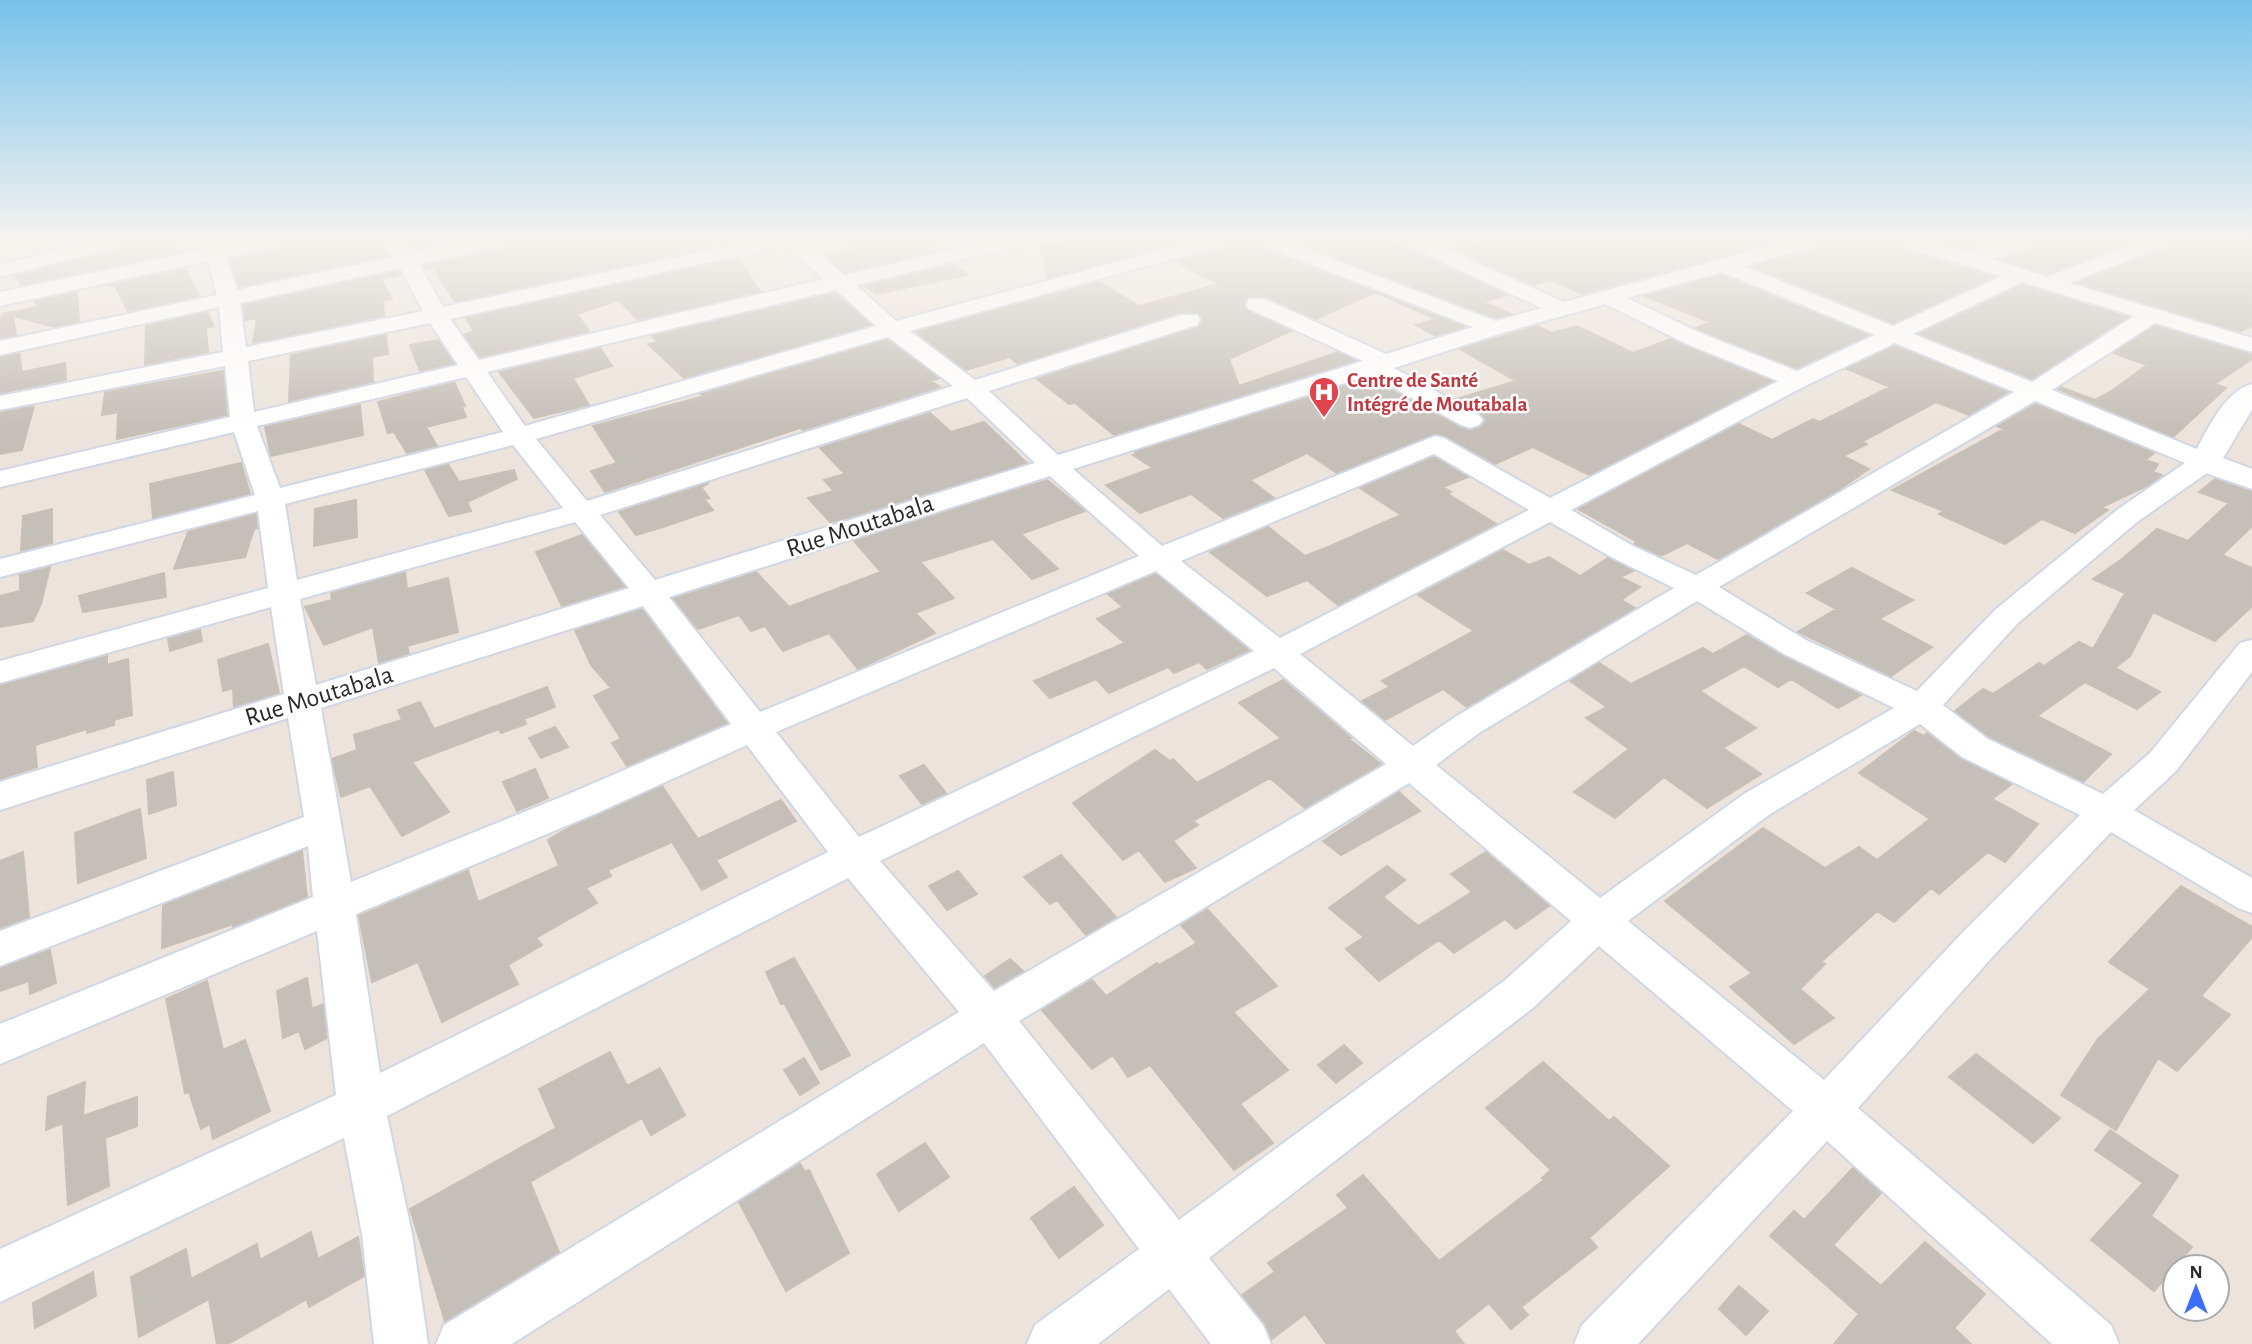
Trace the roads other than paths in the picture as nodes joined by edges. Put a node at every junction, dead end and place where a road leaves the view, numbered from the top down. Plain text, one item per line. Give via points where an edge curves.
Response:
1 (203, 304) edge
2 (230, 304) edge
3 (431, 304) edge
4 (484, 304) edge
5 (746, 304) edge
6 (863, 304) edge
7 (985, 304) edge
8 (1257, 304) dead end
9 (1435, 304) edge
10 (1550, 304) edge
11 (1581, 304) edge
12 (1621, 304) edge
13 (1816, 304) edge
14 (1974, 304) edge
15 (2117, 304) edge
16 (1561, 309) junction
17 (436, 314) junction
18 (2153, 314) junction
19 (1189, 320) dead end
20 (1494, 328) junction
21 (892, 329) junction
22 (1893, 336) junction
23 (2252, 345) edge
24 (0, 348) edge
25 (235, 357) junction
26 (1380, 365) junction
27 (472, 368) junction
28 (1798, 380) junction
29 (971, 388) junction
30 (2036, 390) junction
31 (2252, 393) edge
32 (0, 403) edge
33 (1470, 420) dead end
34 (243, 422) junction
35 (519, 436) junction
36 (2205, 462) junction
37 (1053, 465) junction
38 (0, 480) edge
39 (2252, 480) edge
40 (270, 499) junction
41 (1548, 509) junction
42 (583, 510) junction
43 (1158, 558) junction
44 (0, 568) edge
45 (1697, 587) junction
46 (649, 593) junction
47 (284, 595) junction
48 (2252, 650) edge
49 (1277, 653) junction
50 (0, 672) edge
51 (303, 700) junction
52 (1922, 707) junction
53 (753, 727) junction
54 (1412, 765) junction
55 (0, 796) edge
56 (2107, 812) junction
57 (324, 824) junction
58 (853, 857) junction
59 (2252, 897) edge
60 (336, 904) junction
61 (1600, 920) junction
62 (0, 949) edge
63 (989, 1016) junction
64 (0, 1044) edge
65 (361, 1107) junction
66 (1826, 1110) junction
67 (1173, 1253) junction
68 (0, 1276) edge
69 (401, 1344) edge
70 (463, 1344) edge
71 (1054, 1344) edge
72 (1244, 1344) edge
73 (1601, 1344) edge
74 (2092, 1344) edge

1 - 24 street
2 - 25 street
3 - 17 street
4 - 17 street
5 - 27 street
6 - 21 street
7 - 21 street
8 - 26 street
9 - 20 street
10 - 16 street
11 - 16 street, Rue Moutabala
12 - 28 street
13 - 22 street
14 - 22 street
15 - 18 street
16 - 20 street, Rue Moutabala
17 - 25 street
17 - 27 street
18 - 23 street
18 - 30 street
19 - 29 street
20 - 26 street, Rue Moutabala
21 - 29 street
21 - 35 street
22 - 28 street
22 - 30 street
25 - 32 street
25 - 34 street
26 - 33 street
26 - 37 street, Rue Moutabala
27 - 34 street
27 - 35 street
28 - 41 street
29 - 37 street
29 - 42 street
30 - 36 street
30 - 45 street
31 - 36 street via 2235,411
34 - 38 street
34 - 40 street
35 - 40 street
35 - 42 street
36 - 39 street
36 - 52 street via 2127,516 2006,618
37 - 43 street
37 - 46 street, Rue Moutabala
40 - 44 street
40 - 47 street
41 - 43 street via 1435,444
41 - 45 street
41 - 49 street
42 - 46 street
42 - 47 street
43 - 49 street
43 - 53 street
45 - 52 street via 1795,647
45 - 54 street via 1467,726
46 - 51 street, Rue Moutabala
46 - 53 street
47 - 50 street
47 - 51 street
48 - 56 street via 2163,762
49 - 54 street
49 - 58 street
51 - 55 street, Rue Moutabala
51 - 57 street
52 - 56 street via 1975,748
52 - 61 street via 1757,804
53 - 58 street
53 - 60 street via 584,803
54 - 61 street
54 - 63 street
56 - 59 street
56 - 66 street
57 - 60 street
57 - 62 street
58 - 63 street
58 - 65 street
60 - 64 street
60 - 65 street
61 - 66 street
61 - 67 street via 1519,994
63 - 67 street
63 - 70 street
65 - 68 street
65 - 69 street via 387,1234
66 - 73 street
66 - 74 street
67 - 71 street
67 - 72 street

